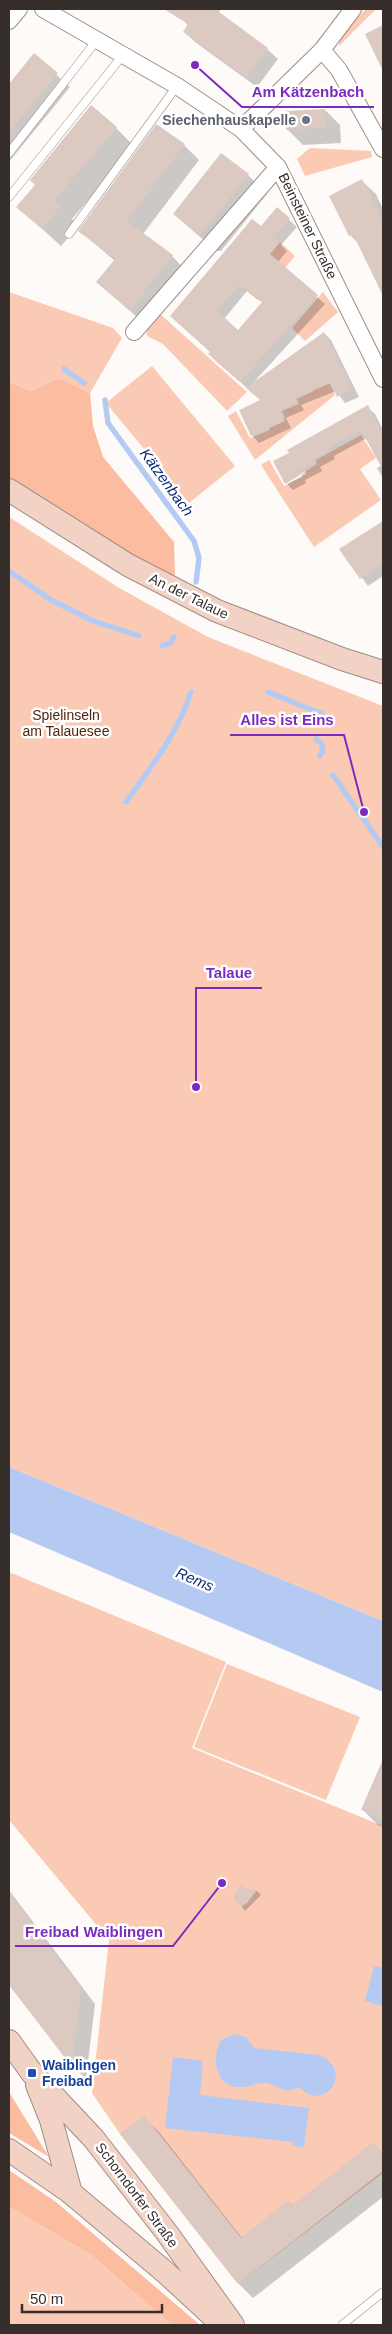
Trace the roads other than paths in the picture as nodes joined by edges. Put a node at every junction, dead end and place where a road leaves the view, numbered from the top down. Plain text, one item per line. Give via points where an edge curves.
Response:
1 (19, 9) edge
2 (43, 9) edge
3 (354, 9) edge
4 (9, 21) edge
5 (96, 40) junction
6 (322, 50) junction
7 (123, 55) junction
8 (178, 86) junction
9 (241, 129) junction
10 (383, 149) edge
11 (9, 153) edge
12 (278, 167) junction
13 (9, 197) edge
14 (69, 234) dead end
15 (134, 332) dead end
16 (383, 379) edge
17 (9, 490) edge
18 (380, 672) edge
19 (9, 2041) edge
20 (32, 2073) junction
21 (9, 2150) edge
22 (71, 2193) junction
23 (383, 2292) edge
24 (223, 2325) edge
25 (233, 2325) edge
26 (342, 2325) edge

1 - 4 street
2 - 5 street, Beinsteiner Straße
3 - 6 street
5 - 7 street, Beinsteiner Straße
5 - 11 lane
6 - 9 street
6 - 10 street via 339,70
7 - 8 street, Beinsteiner Straße
7 - 13 lane
8 - 9 street, Beinsteiner Straße
8 - 14 lane
9 - 12 street, Beinsteiner Straße
12 - 15 street
12 - 16 street, Beinsteiner Straße
17 - 18 street, An der Talaue via 128,565 217,611
19 - 20 street, Schorndorfer Straße
20 - 22 street, Schorndorfer Straße via 51,2120
20 - 25 street, Schorndorfer Straße via 94,2139
21 - 22 street
22 - 24 street, Schorndorfer Straße
23 - 26 lane

